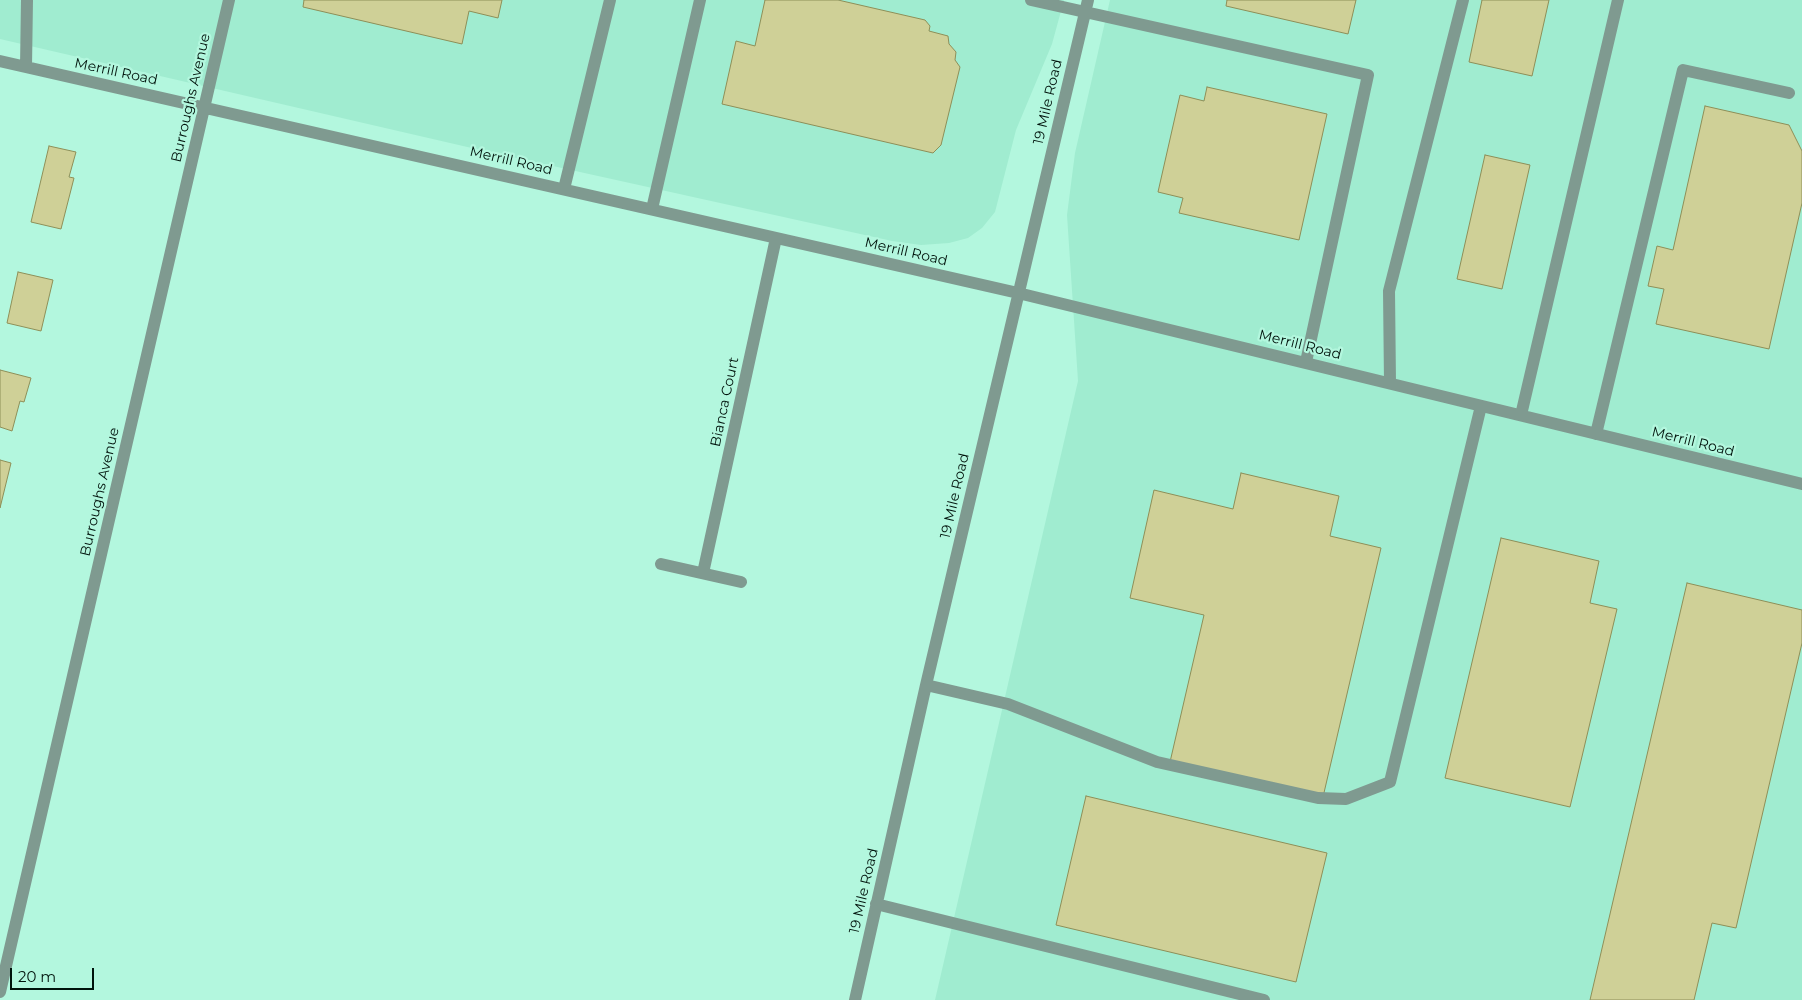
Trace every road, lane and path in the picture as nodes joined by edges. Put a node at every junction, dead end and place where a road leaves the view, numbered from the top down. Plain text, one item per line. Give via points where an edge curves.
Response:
1 (27, 0) edge
2 (229, 0) edge
3 (610, 0) edge
4 (700, 0) edge
5 (1031, 0) edge
6 (1463, 0) edge
7 (1618, 0) edge
8 (1087, 6) edge
9 (0, 61) edge
10 (26, 67) junction
11 (1789, 93) dead end
12 (204, 107) junction
13 (564, 189) junction
14 (652, 208) junction
15 (776, 238) junction
16 (1018, 293) junction
17 (1306, 362) junction
18 (1390, 383) junction
19 (1481, 406) junction
20 (1521, 415) junction
21 (1596, 434) junction
22 (1802, 484) edge
23 (661, 564) dead end
24 (703, 574) junction
25 (741, 582) dead end
26 (926, 685) junction
27 (876, 904) junction
28 (0, 992) edge
29 (855, 1000) edge
30 (1264, 1000) edge

1 - 10 street
2 - 12 street, Burroughs Avenue
3 - 13 street
4 - 14 street
5 - 8 street
6 - 18 street via 1389,291
7 - 20 street
8 - 16 street, 19 Mile Road
8 - 17 street via 1368,75
9 - 10 street, Merrill Road
10 - 12 street, Merrill Road
11 - 21 street via 1683,70
12 - 13 street, Merrill Road
12 - 28 street, Burroughs Avenue
13 - 14 street, Merrill Road
14 - 15 street, Merrill Road
15 - 16 street, Merrill Road
15 - 24 street, Bianca Court
16 - 17 street, Merrill Road
16 - 26 street, 19 Mile Road
17 - 18 street, Merrill Road
18 - 19 street, Merrill Road
19 - 20 street, Merrill Road
19 - 26 street via 1390,782 1346,799 1318,798 1157,762 1008,704
20 - 21 street, Merrill Road
21 - 22 street, Merrill Road
23 - 24 street
24 - 25 street
26 - 27 street, 19 Mile Road
27 - 29 street, 19 Mile Road
27 - 30 street

